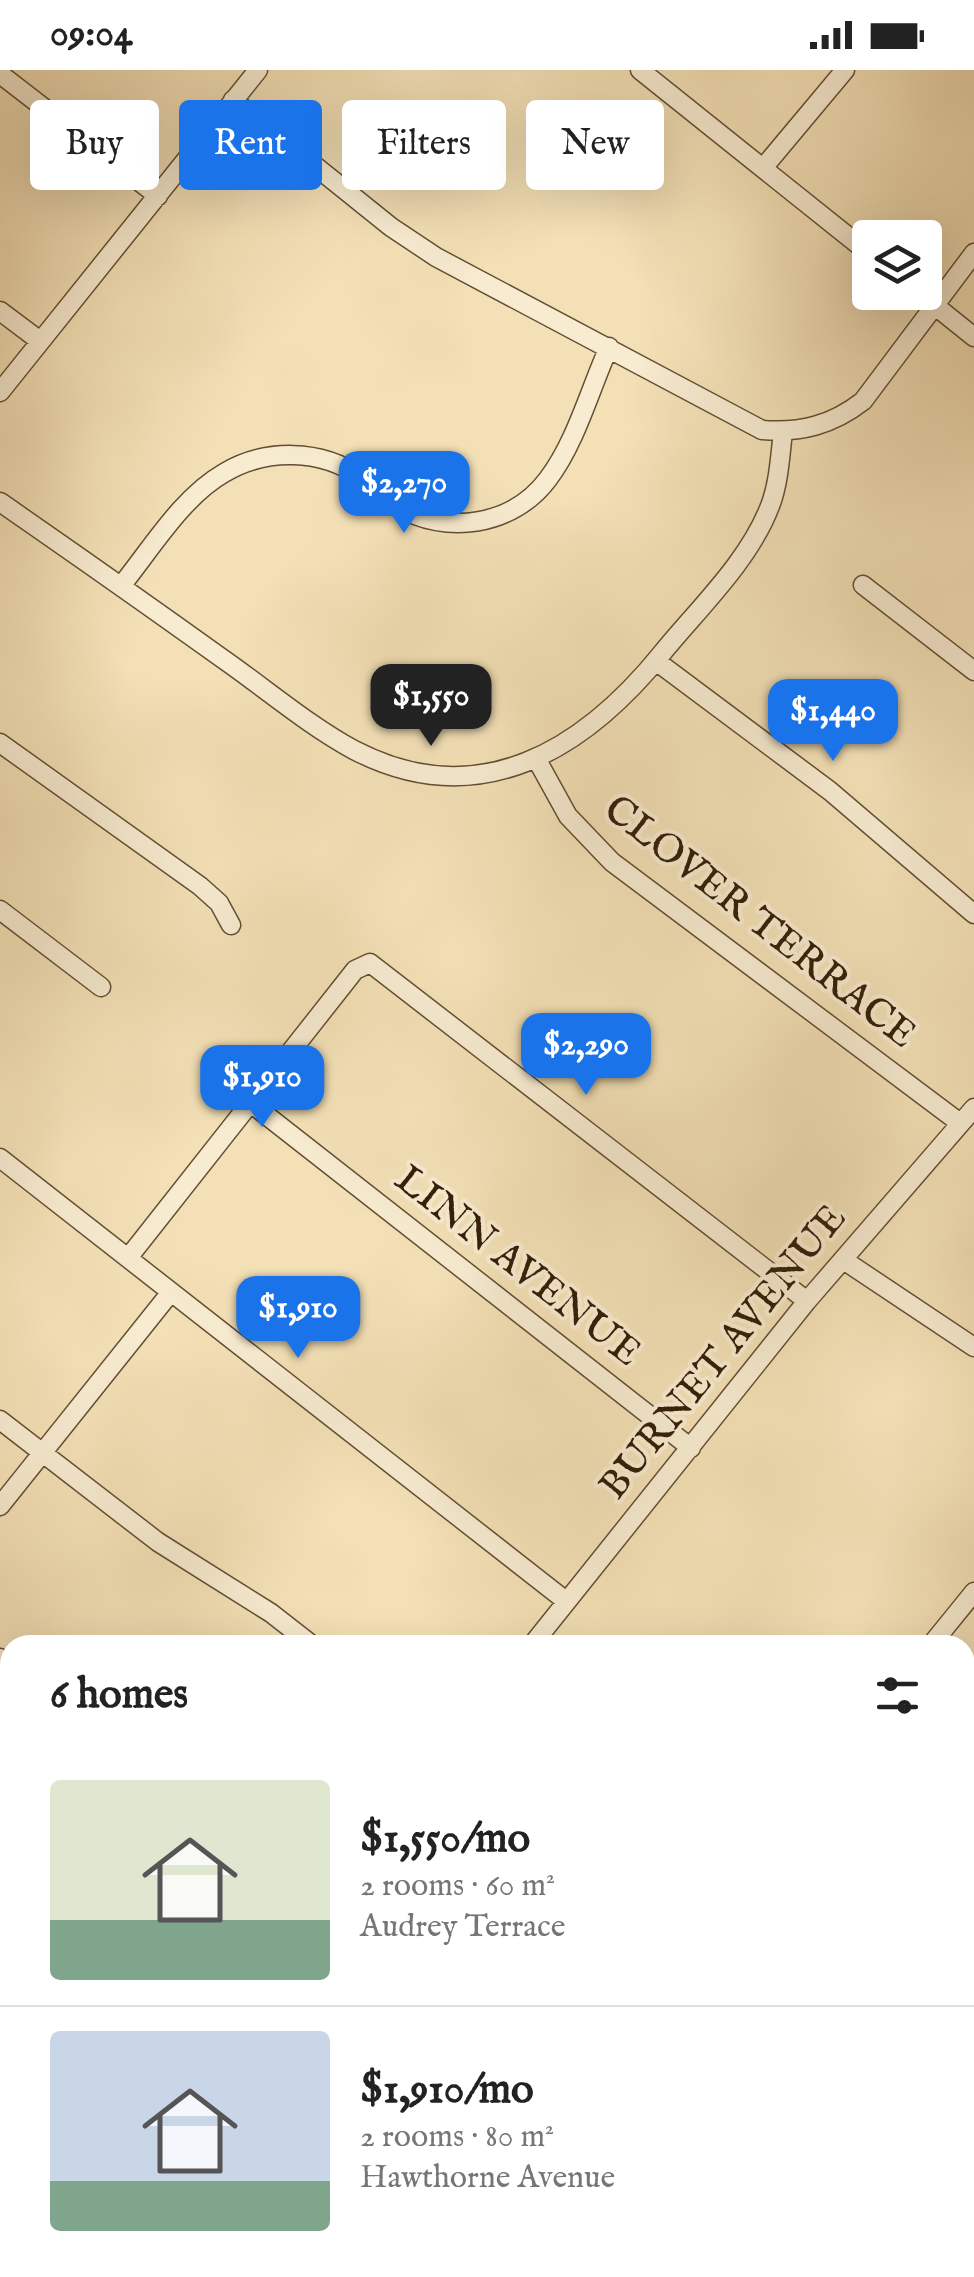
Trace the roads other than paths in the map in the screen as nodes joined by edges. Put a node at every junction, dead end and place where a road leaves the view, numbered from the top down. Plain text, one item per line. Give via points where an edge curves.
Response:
1 (258, 70) edge
2 (640, 70) edge
3 (845, 70) edge
4 (0, 74) edge
5 (234, 100) edge
6 (763, 168) junction
7 (179, 169) edge
8 (322, 171) edge
9 (158, 196) junction
10 (852, 240) edge
11 (974, 254) edge
12 (942, 299) edge
13 (934, 310) edge
14 (940, 310) edge
15 (0, 311) edge
16 (974, 337) edge
17 (40, 341) junction
18 (608, 347) junction
19 (0, 392) edge
20 (783, 432) junction
21 (0, 502) edge
22 (863, 585) dead end
23 (121, 586) junction
24 (656, 661) junction
25 (974, 671) edge
26 (0, 743) edge
27 (538, 760) junction
28 (0, 910) edge
29 (974, 914) edge
30 (231, 925) dead end
31 (101, 987) dead end
32 (252, 1104) junction
33 (974, 1108) edge
34 (960, 1124) junction
35 (0, 1158) edge
36 (128, 1258) junction
37 (845, 1261) junction
38 (171, 1292) junction
39 (807, 1300) junction
40 (974, 1347) edge
41 (0, 1420) edge
42 (691, 1448) junction
43 (42, 1452) junction
44 (0, 1506) edge
45 (974, 1592) edge
46 (566, 1601) junction
47 (299, 1635) edge
48 (540, 1635) edge
49 (939, 1635) edge

1 - 5 street
2 - 6 street
3 - 6 street
4 - 9 street
6 - 10 street
7 - 9 street
8 - 18 street via 436,257
9 - 17 street
11 - 12 street
13 - 20 street via 863,401 829,422
14 - 16 street
15 - 17 street
17 - 19 street
18 - 20 street via 762,430
18 - 23 street via 555,468 511,510 477,522 430,520 327,460 262,458 203,488
20 - 24 street via 775,490 760,528
21 - 23 street
22 - 25 street
23 - 27 street via 358,752 403,768 450,774
24 - 27 street via 596,724
24 - 29 street via 830,791
26 - 30 street via 200,886
27 - 34 street, CLOVER TERRACE via 568,816 612,862
28 - 31 street
32 - 36 street
32 - 39 street via 356,970 370,963
32 - 42 street, LINN AVENUE
33 - 34 street, BURNET AVENUE
34 - 37 street, BURNET AVENUE
35 - 36 street
36 - 38 street
37 - 39 street, BURNET AVENUE
37 - 40 street
38 - 43 street
38 - 46 street
39 - 42 street, BURNET AVENUE
41 - 43 street
42 - 46 street, BURNET AVENUE
43 - 44 street
43 - 47 street via 158,1542
45 - 49 street
46 - 48 street, BURNET AVENUE

